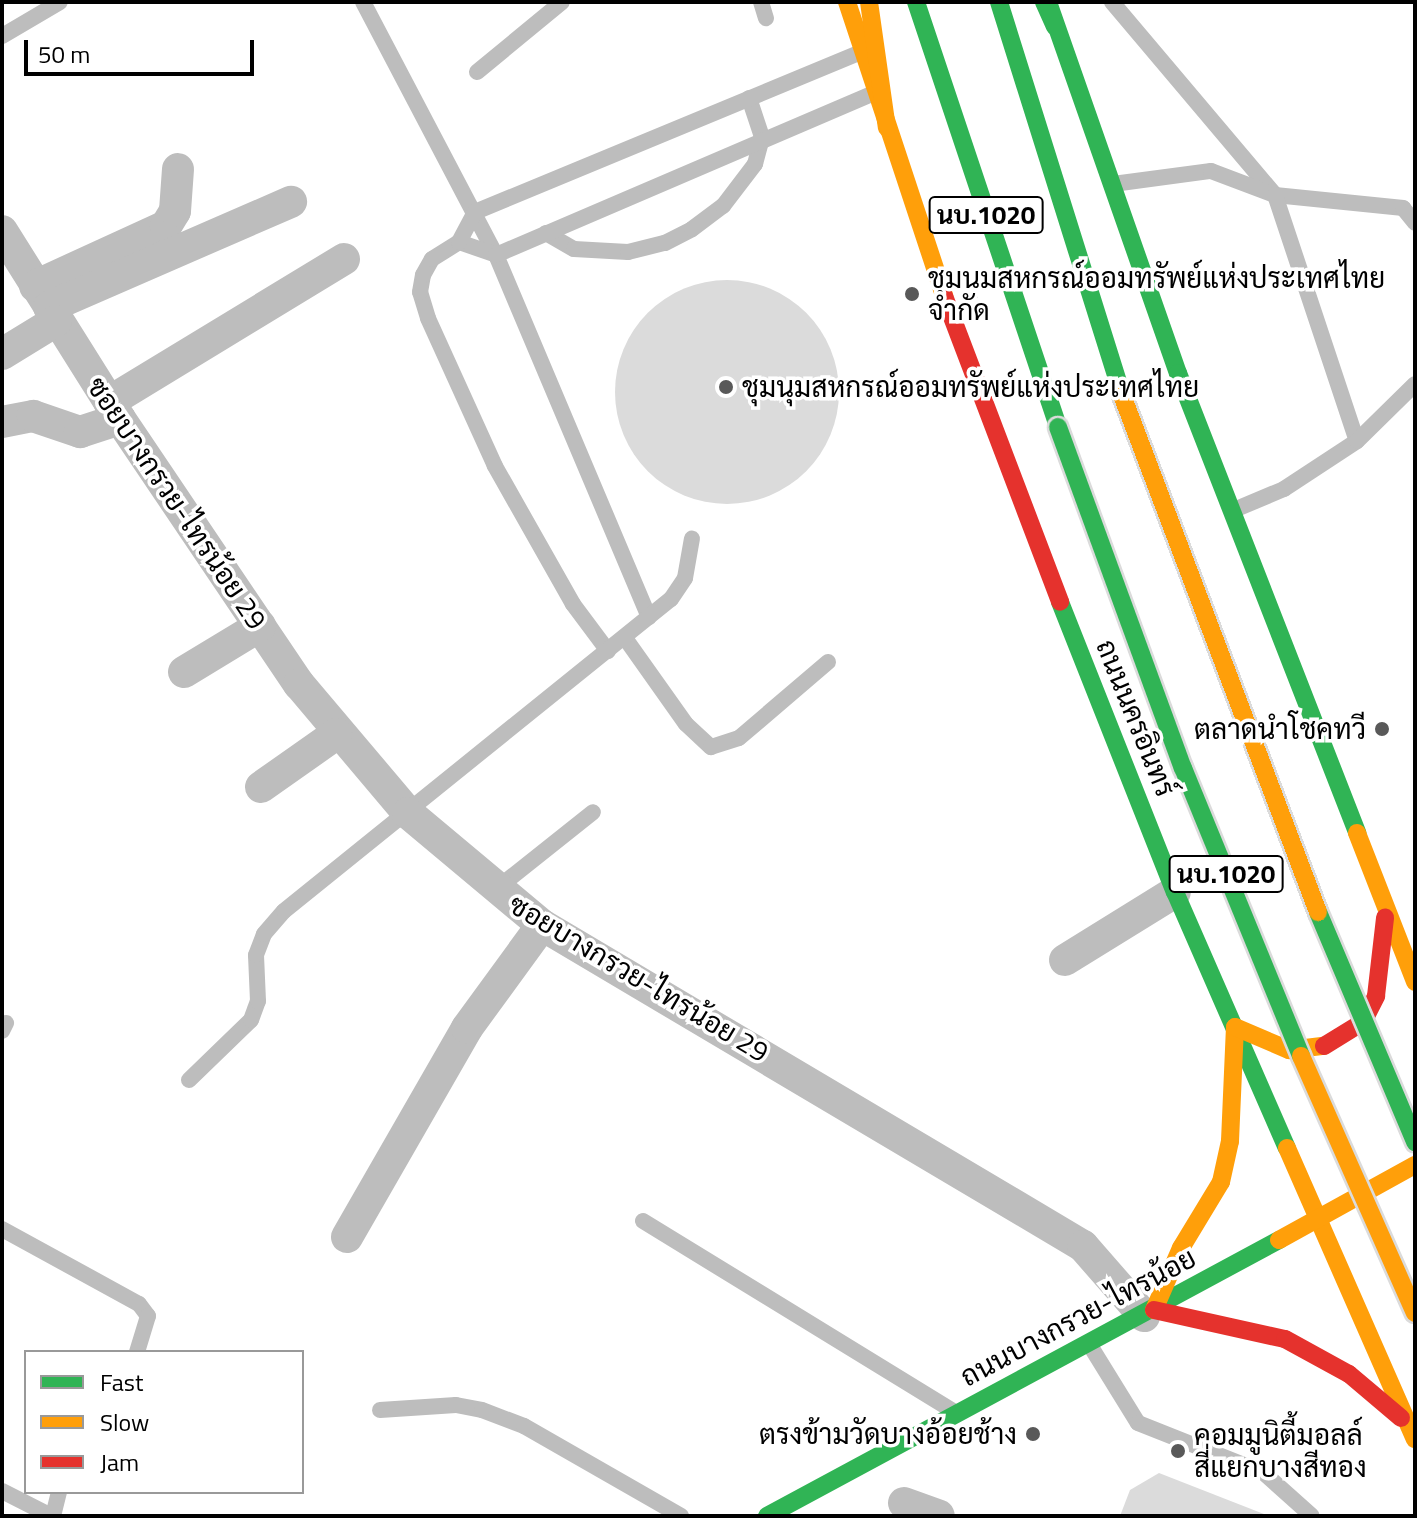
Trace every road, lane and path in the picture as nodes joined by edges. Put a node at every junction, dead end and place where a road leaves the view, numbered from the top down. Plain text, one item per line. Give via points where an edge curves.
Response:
1 (60, 2) edge
2 (363, 2) edge
3 (562, 2) edge
4 (847, 2) edge
5 (869, 2) edge
6 (916, 2) edge
7 (999, 2) edge
8 (1046, 2) edge
9 (1112, 2) edge
10 (2, 36) edge
11 (862, 52) junction
12 (477, 72) dead end
13 (875, 93) junction
14 (749, 98) junction
15 (887, 128) junction
16 (762, 137) junction
17 (178, 169) dead end
18 (1111, 185) junction
19 (1275, 195) junction
20 (291, 202) dead end
21 (475, 212) junction
22 (1415, 223) edge
23 (546, 233) junction
24 (459, 242) junction
25 (5, 243) edge
26 (496, 255) junction
27 (344, 259) dead end
28 (47, 305) junction
29 (2, 354) edge
30 (1415, 384) edge
31 (114, 410) junction
32 (2, 422) edge
33 (1357, 441) junction
34 (1230, 511) junction
35 (692, 539) dead end
36 (649, 617) junction
37 (260, 626) junction
38 (625, 638) junction
39 (608, 651) junction
40 (828, 662) dead end
41 (184, 672) dead end
42 (336, 734) junction
43 (261, 787) dead end
44 (593, 812) dead end
45 (408, 813) junction
46 (495, 890) junction
47 (1175, 892) junction
48 (1386, 912) junction
49 (542, 925) junction
50 (1415, 937) edge
51 (1065, 960) dead end
52 (1415, 982) edge
53 (1235, 1027) junction
54 (189, 1080) dead end
55 (1415, 1142) edge
56 (1415, 1165) edge
57 (1318, 1219) junction
58 (643, 1221) dead end
59 (2, 1229) edge
60 (347, 1237) dead end
61 (1149, 1313) junction
62 (1414, 1320) edge
63 (1090, 1345) junction
64 (138, 1350) edge
65 (1404, 1362) dead end
66 (380, 1410) dead end
67 (958, 1414) junction
68 (1412, 1431) edge
69 (2, 1491) edge
70 (58, 1494) edge
71 (904, 1503) dead end
72 (52, 1516) edge
73 (681, 1516) edge
74 (767, 1516) edge
75 (939, 1516) edge
76 (1312, 1516) edge

1 - 10 lane
2 - 21 lane
3 - 12 lane
4 - 11 main road, ถนนนครอินทร์ / นบ.1020
5 - 15 main road
6 - 62 main road, ถนนนครอินทร์ / นบ.1020, bridge via 1058,427 1183,768
7 - 55 main road, นบ.1020, bridge via 1122,395 1293,853
8 - 18 main road
9 - 19 lane
11 - 13 main road, ถนนนครอินทร์ / นบ.1020
11 - 14 lane
13 - 15 main road, ถนนนครอินทร์ / นบ.1020
13 - 16 lane
14 - 16 lane
14 - 21 lane
15 - 47 main road, ถนนนครอินทร์ / นบ.1020 via 945,301
16 - 23 lane
16 - 23 lane via 745,183 723,206 665,243 598,252 574,249
17 - 28 street via 175,211 166,226
18 - 19 lane via 1211,171
18 - 34 main road
19 - 22 lane via 1403,208
19 - 33 lane
20 - 28 street
21 - 24 lane
21 - 26 lane
23 - 26 lane
24 - 26 lane
24 - 39 lane via 432,259 423,275 420,292 428,318 502,478 573,604
25 - 28 street, ซอยบางกรวย-ไทรน้อย 29
26 - 36 lane
27 - 31 street
28 - 29 street
28 - 31 street, ซอยบางกรวย-ไทรน้อย 29
30 - 33 lane
31 - 32 street via 80,432 33,416
31 - 37 street, ซอยบางกรวย-ไทรน้อย 29
33 - 34 lane via 1284,489
34 - 48 main road
35 - 36 lane via 685,578
36 - 38 lane
37 - 41 street
37 - 42 street, ซอยบางกรวย-ไทรน้อย 29
38 - 39 lane
38 - 40 lane via 686,724 711,747 739,738
39 - 45 lane
42 - 43 street
42 - 45 street, ซอยบางกรวย-ไทรน้อย 29
44 - 46 lane
45 - 46 street, ซอยบางกรวย-ไทรน้อย 29
45 - 54 lane via 284,911 264,934 256,955 258,1001 251,1020
46 - 49 street, ซอยบางกรวย-ไทรน้อย 29
47 - 51 street
47 - 53 main road, ถนนนครอินทร์ / นบ.1020
48 - 50 main road
48 - 52 main road
48 - 53 main road via 1376,996 1363,1022 1343,1039 1316,1049 1289,1050
49 - 60 street via 467,1028
49 - 61 street, ซอยบางกรวย-ไทรน้อย 29 via 1072,1239
53 - 57 main road, ถนนนครอินทร์ / นบ.1020
53 - 61 main road via 1230,1141 1221,1182
56 - 57 main road, ถนนบางกรวย-ไทรน้อย
57 - 61 main road, ถนนบางกรวย-ไทรน้อย
57 - 68 main road, ถนนนครอินทร์ / นบ.1020
58 - 67 lane
59 - 64 lane via 139,1304 148,1316
61 - 63 main road, ถนนบางกรวย-ไทรน้อย
61 - 68 main road via 1285,1339 1349,1374
63 - 67 main road, ถนนบางกรวย-ไทรน้อย
63 - 76 lane via 1138,1423 1264,1473
65 - 68 main road
66 - 73 lane via 456,1405 482,1410 524,1426
67 - 74 main road, ถนนบางกรวย-ไทรน้อย
69 - 72 lane
70 - 72 lane
71 - 75 street

